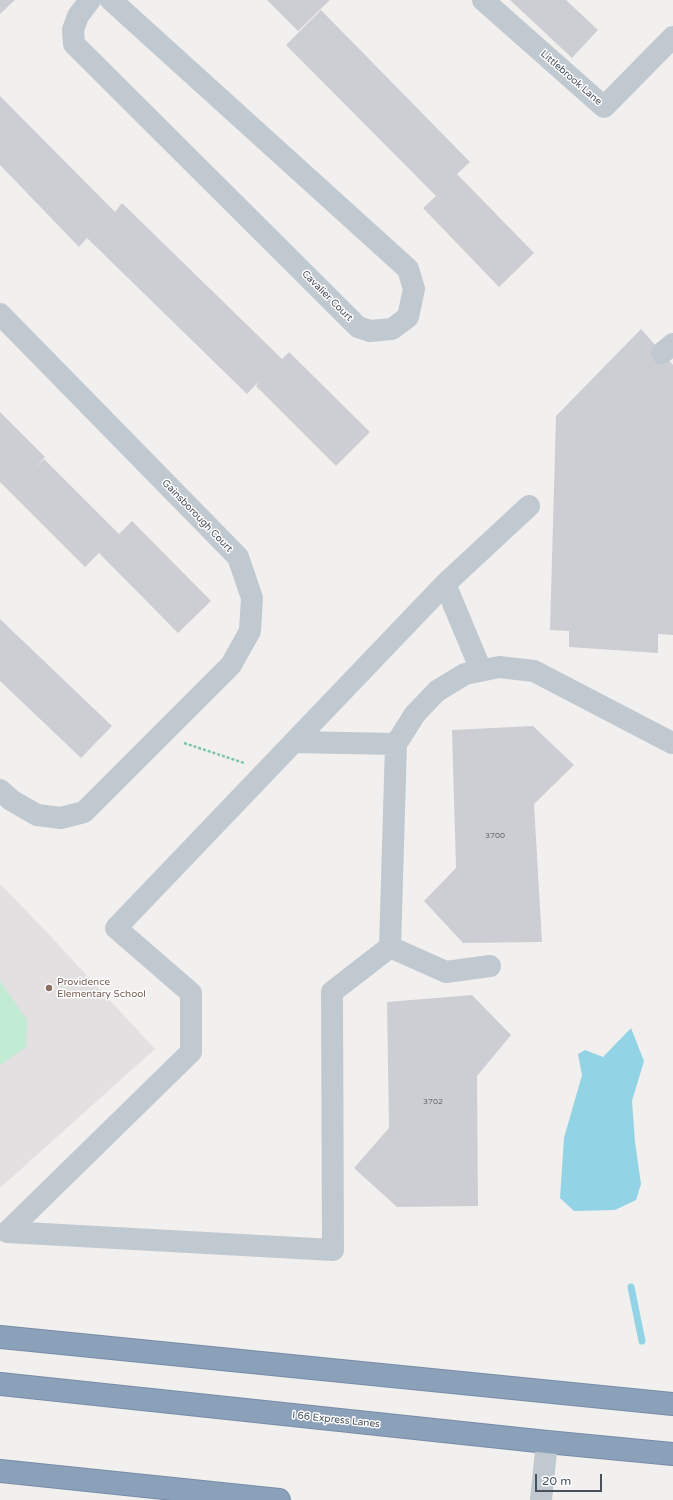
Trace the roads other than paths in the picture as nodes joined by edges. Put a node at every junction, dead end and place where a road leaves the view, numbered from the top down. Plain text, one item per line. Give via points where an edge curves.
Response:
1 (90, 0) edge
2 (110, 0) edge
3 (483, 0) edge
4 (673, 37) edge
5 (0, 314) edge
6 (529, 506) dead end
7 (444, 584) junction
8 (481, 670) junction
9 (294, 742) junction
10 (673, 743) edge
11 (396, 744) junction
12 (0, 790) edge
13 (390, 947) junction
14 (490, 966) dead end
15 (0, 1337) edge
16 (0, 1384) edge
17 (673, 1404) edge
18 (547, 1442) junction
19 (673, 1454) edge
20 (0, 1470) edge
21 (279, 1500) edge
22 (541, 1500) edge

1 - 2 street, Cavalier Court via 78,16 73,30 74,44 358,327 370,331 392,329 408,317 414,289 408,269
3 - 4 street, Littlebrook Lane via 604,107
5 - 12 street, Gainsborough Court via 238,557 252,598 250,631 231,665 84,812 61,818 37,815 11,800
6 - 7 street
7 - 8 street
7 - 9 street
8 - 10 street via 498,667 534,671
8 - 11 street via 465,674 438,690 415,714
9 - 11 street
9 - 13 street via 116,928 192,993 191,1052 7,1232 333,1250 332,992
11 - 13 street
13 - 14 street via 446,972
15 - 17 highway
16 - 18 highway, I 66 Express Lanes
18 - 19 highway, I 66 Express Lanes
18 - 22 street
20 - 21 highway

